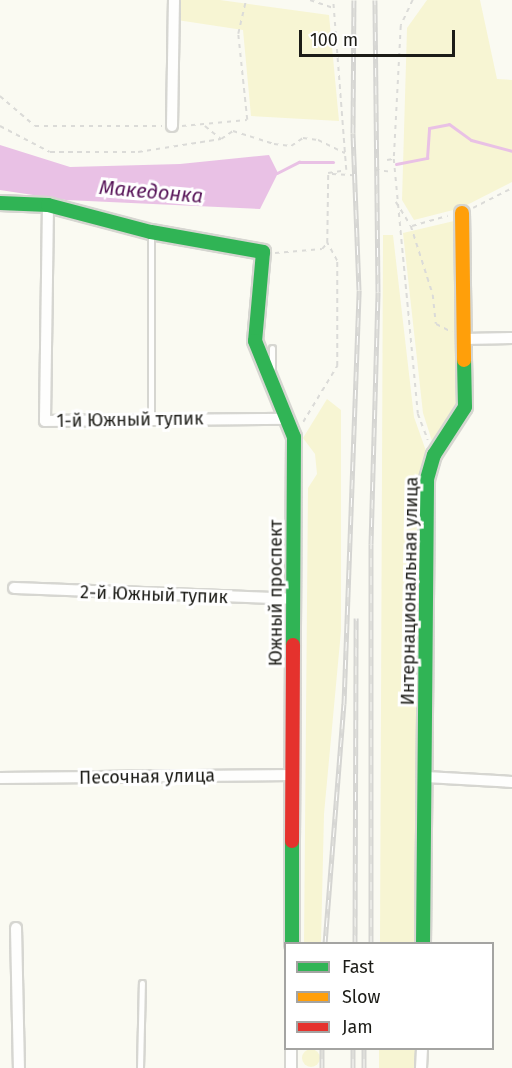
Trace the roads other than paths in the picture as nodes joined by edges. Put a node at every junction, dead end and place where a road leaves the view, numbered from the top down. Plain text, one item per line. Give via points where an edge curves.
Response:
1 (174, 0) edge
2 (172, 126) road end
3 (0, 203) edge
4 (48, 206) junction
5 (462, 213) road end
6 (151, 231) junction
7 (512, 338) edge
8 (465, 339) junction
9 (272, 348) dead end
10 (272, 383) junction
11 (286, 419) junction
12 (151, 420) junction
13 (14, 588) dead end
14 (294, 599) junction
15 (293, 775) junction
16 (426, 777) junction
17 (0, 778) edge
18 (512, 782) edge
19 (16, 928) dead end
20 (292, 942) edge
21 (423, 942) edge
22 (142, 983) dead end
23 (291, 1050) edge
24 (422, 1050) edge
25 (19, 1068) edge
26 (140, 1068) edge
27 (291, 1068) edge
28 (421, 1068) edge

1 - 2 street
3 - 4 street
4 - 6 street
4 - 12 street, 1-й Южный тупик via 45,421
5 - 8 street, Интернациональная улица
6 - 10 street, Южный проспект via 263,252 255,341
6 - 12 lane
7 - 8 street
8 - 16 street, Интернациональная улица via 465,407 434,455 427,479
9 - 10 lane
10 - 11 street, Южный проспект
11 - 12 street, 1-й Южный тупик
11 - 14 street, Южный проспект via 294,436
13 - 14 street, 2-й Южный тупик
14 - 15 street, Южный проспект
15 - 17 street, Песочная улица
15 - 20 street, Южный проспект
16 - 18 street
16 - 21 street, Интернациональная улица
19 - 25 street
22 - 26 lane
23 - 27 street
24 - 28 street

